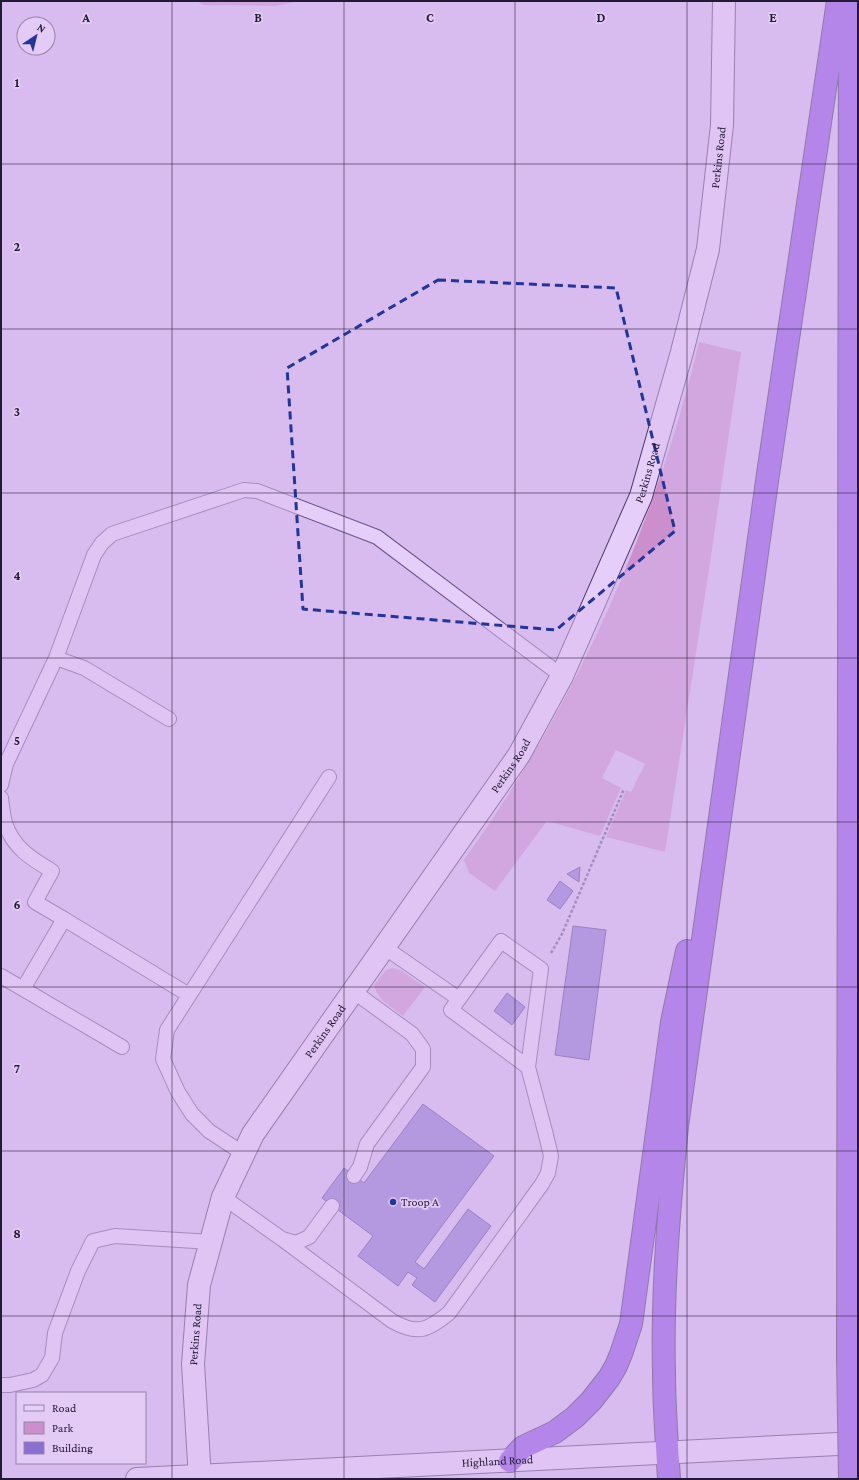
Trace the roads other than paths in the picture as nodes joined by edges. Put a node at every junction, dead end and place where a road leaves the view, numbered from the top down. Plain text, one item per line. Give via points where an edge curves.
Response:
1 (724, 1) edge
2 (838, 1) edge
3 (850, 1) edge
4 (56, 658) junction
5 (562, 676) junction
6 (169, 719) dead end
7 (329, 777) dead end
8 (725, 778) junction
9 (1, 785) edge
10 (1, 798) edge
11 (64, 919) junction
12 (384, 947) junction
13 (1, 976) edge
14 (23, 989) junction
15 (353, 991) junction
16 (189, 995) junction
17 (458, 999) junction
18 (122, 1048) dead end
19 (528, 1067) junction
20 (244, 1154) junction
21 (354, 1176) dead end
22 (223, 1197) junction
23 (332, 1206) dead end
24 (282, 1239) junction
25 (211, 1242) junction
26 (1, 1385) edge
27 (858, 1443) edge
28 (667, 1453) junction
29 (510, 1461) junction
30 (200, 1478) edge
31 (137, 1479) edge
32 (669, 1479) edge
33 (850, 1479) edge

1 - 5 main road, Perkins Road via 722,125 708,249 641,496
2 - 8 highway
3 - 33 highway, bridge
4 - 5 lane via 94,555 112,534 244,490 257,491 377,538
4 - 6 lane via 84,668
4 - 9 lane via 6,764
5 - 12 main road, Perkins Road via 519,755
7 - 16 lane
8 - 28 highway via 677,1126 670,1199 664,1322
8 - 29 highway via 672,1022 635,1295 621,1354 609,1378 575,1417 555,1432 523,1447
10 - 11 lane via 5,823 14,841 28,856 52,871 35,902
11 - 14 lane
11 - 16 lane
12 - 15 main road, Perkins Road
12 - 17 lane
13 - 14 lane
14 - 18 lane
15 - 20 main road, Perkins Road via 253,1134
15 - 21 lane via 412,1034 423,1049 423,1067 367,1144 360,1167
16 - 20 lane via 167,1030 163,1059 178,1092 192,1114 209,1131
17 - 19 lane via 451,1010
17 - 19 lane via 501,941 541,969
19 - 24 lane via 550,1156 548,1173 449,1312 434,1325 419,1330 404,1328 392,1322
20 - 22 main road, Perkins Road
22 - 24 lane
22 - 25 main road, Perkins Road
23 - 24 lane via 309,1237 296,1243
25 - 26 lane via 115,1236 93,1241 78,1271 55,1334 52,1358 42,1375 10,1386
25 - 30 main road, Perkins Road via 199,1285 192,1364
27 - 28 main road, Highland Road
28 - 29 main road, Highland Road
28 - 32 highway
29 - 30 main road, Highland Road
30 - 31 main road, Highland Road

